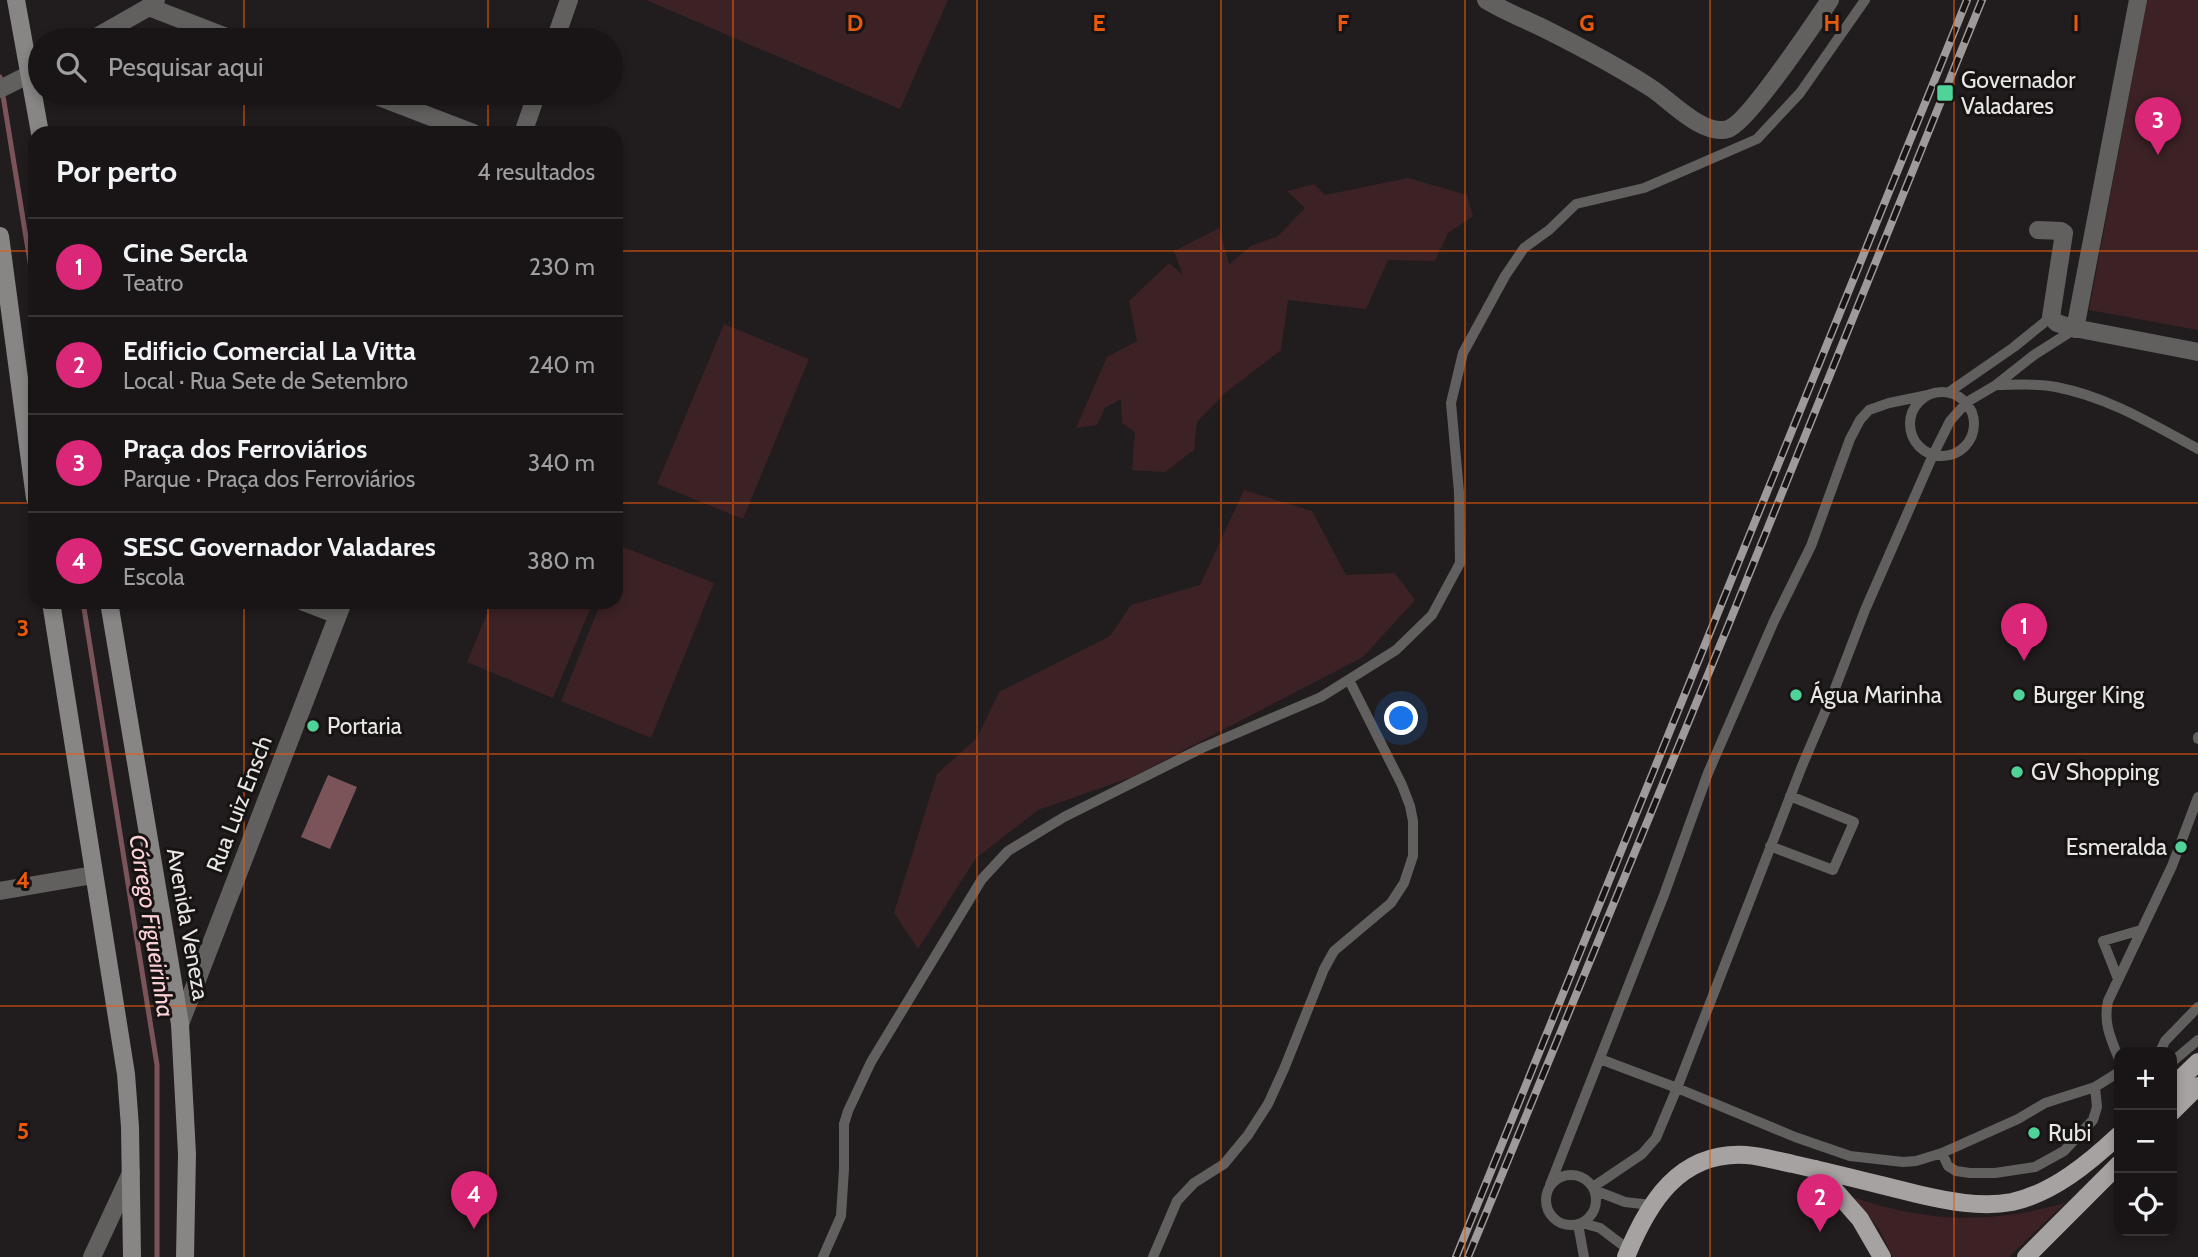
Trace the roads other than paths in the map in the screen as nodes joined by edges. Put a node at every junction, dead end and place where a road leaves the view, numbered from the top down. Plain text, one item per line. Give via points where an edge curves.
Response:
1 (16, 0) edge
2 (1486, 0) edge
3 (1829, 0) edge
4 (1865, 0) edge
5 (2138, 0) edge
6 (567, 1) edge
7 (153, 4) edge
8 (1505, 4) edge
9 (112, 28) edge
10 (207, 28) edge
11 (559, 28) edge
12 (28, 56) edge
13 (28, 76) edge
14 (0, 89) edge
15 (36, 105) edge
16 (400, 105) edge
17 (533, 105) edge
18 (39, 126) edge
19 (455, 126) edge
20 (525, 126) edge
21 (2038, 230) dead end
22 (0, 236) edge
23 (2051, 317) junction
24 (2075, 329) junction
25 (2198, 352) edge
26 (1996, 385) junction
27 (1949, 392) junction
28 (1928, 395) junction
29 (1966, 402) junction
30 (28, 446) edge
31 (2198, 449) edge
32 (1933, 455) junction
33 (52, 609) edge
34 (110, 609) edge
35 (341, 609) edge
36 (1349, 680) junction
37 (1790, 796) junction
38 (2198, 797) edge
39 (1770, 846) junction
40 (93, 875) junction
41 (0, 891) edge
42 (2141, 930) junction
43 (2118, 979) junction
44 (2198, 1007) edge
45 (180, 1024) junction
46 (2198, 1040) edge
47 (2114, 1047) edge
48 (2162, 1047) edge
49 (2177, 1058) edge
50 (1600, 1059) junction
51 (2198, 1062) edge
52 (2114, 1075) edge
53 (2177, 1082) edge
54 (2198, 1086) edge
55 (2095, 1087) junction
56 (1677, 1088) junction
57 (2174, 1110) edge
58 (2114, 1140) edge
59 (1942, 1153) junction
60 (1816, 1169) junction
61 (2114, 1169) edge
62 (131, 1173) junction
63 (1550, 1185) junction
64 (1594, 1189) junction
65 (1651, 1205) junction
66 (1580, 1223) junction
67 (1627, 1254) edge
68 (92, 1257) edge
69 (132, 1257) edge
70 (185, 1257) edge
71 (823, 1257) edge
72 (1153, 1257) edge
73 (1584, 1257) edge
74 (1882, 1257) edge
75 (2026, 1257) edge

1 - 12 main road
2 - 8 street
3 - 8 street via 1742,120 1724,130 1706,128 1651,88
4 - 36 lane via 1800,93 1757,139 1644,188 1576,204 1524,248 1462,354 1451,403 1460,563 1432,615 1396,650
5 - 24 street
6 - 11 street
7 - 9 street
7 - 10 street
13 - 14 street
15 - 18 main road
16 - 19 street
17 - 20 street
21 - 23 street via 2064,233
22 - 30 main road
23 - 24 street
23 - 27 lane
24 - 25 street
24 - 26 lane
26 - 29 lane
26 - 31 lane via 2052,386 2086,394
27 - 28 lane
27 - 29 lane
28 - 32 lane via 1912,411 1910,421 1915,442
28 - 50 lane via 1875,408 1855,429 1811,546 1708,773
29 - 32 lane via 1954,413
29 - 32 lane via 1975,419 1972,437 1951,455
32 - 37 lane
33 - 40 main road
34 - 45 main road, Avenida Veneza
35 - 45 street, Rua Luiz Ensch
36 - 71 lane via 1064,817 1008,851 982,879 871,1062 848,1111 841,1216
36 - 72 lane via 1410,806 1413,856 1404,883 1391,903 1334,951 1268,1104 1224,1164 1194,1183 1177,1201
37 - 39 lane
37 - 39 lane via 1854,822 1833,870
38 - 42 lane
39 - 56 lane
40 - 41 street
40 - 62 main road via 126,1074
42 - 43 lane
42 - 43 lane via 2103,942
43 - 47 lane via 2105,1017
44 - 48 lane
45 - 70 main road, Avenida Veneza via 187,1154
46 - 49 lane
50 - 56 lane
50 - 63 lane
51 - 53 main road
52 - 55 lane
54 - 57 main road
55 - 59 lane via 2045,1103
55 - 59 lane via 2093,1120 2064,1151 2035,1167 1970,1174 1948,1166
56 - 59 lane via 1850,1157 1903,1162
56 - 64 lane via 1656,1138
58 - 60 main road via 2062,1180 2026,1198 1997,1203 1938,1199
60 - 65 main road via 1746,1155 1720,1157 1684,1171
60 - 74 main road via 1860,1219
61 - 75 main road
62 - 68 street
62 - 69 main road
63 - 64 lane via 1572,1174 1588,1180
63 - 66 lane via 1545,1201 1551,1217 1566,1225
64 - 65 lane via 1625,1202
64 - 66 lane via 1594,1211
65 - 67 main road
66 - 67 lane via 1600,1228
66 - 73 lane

